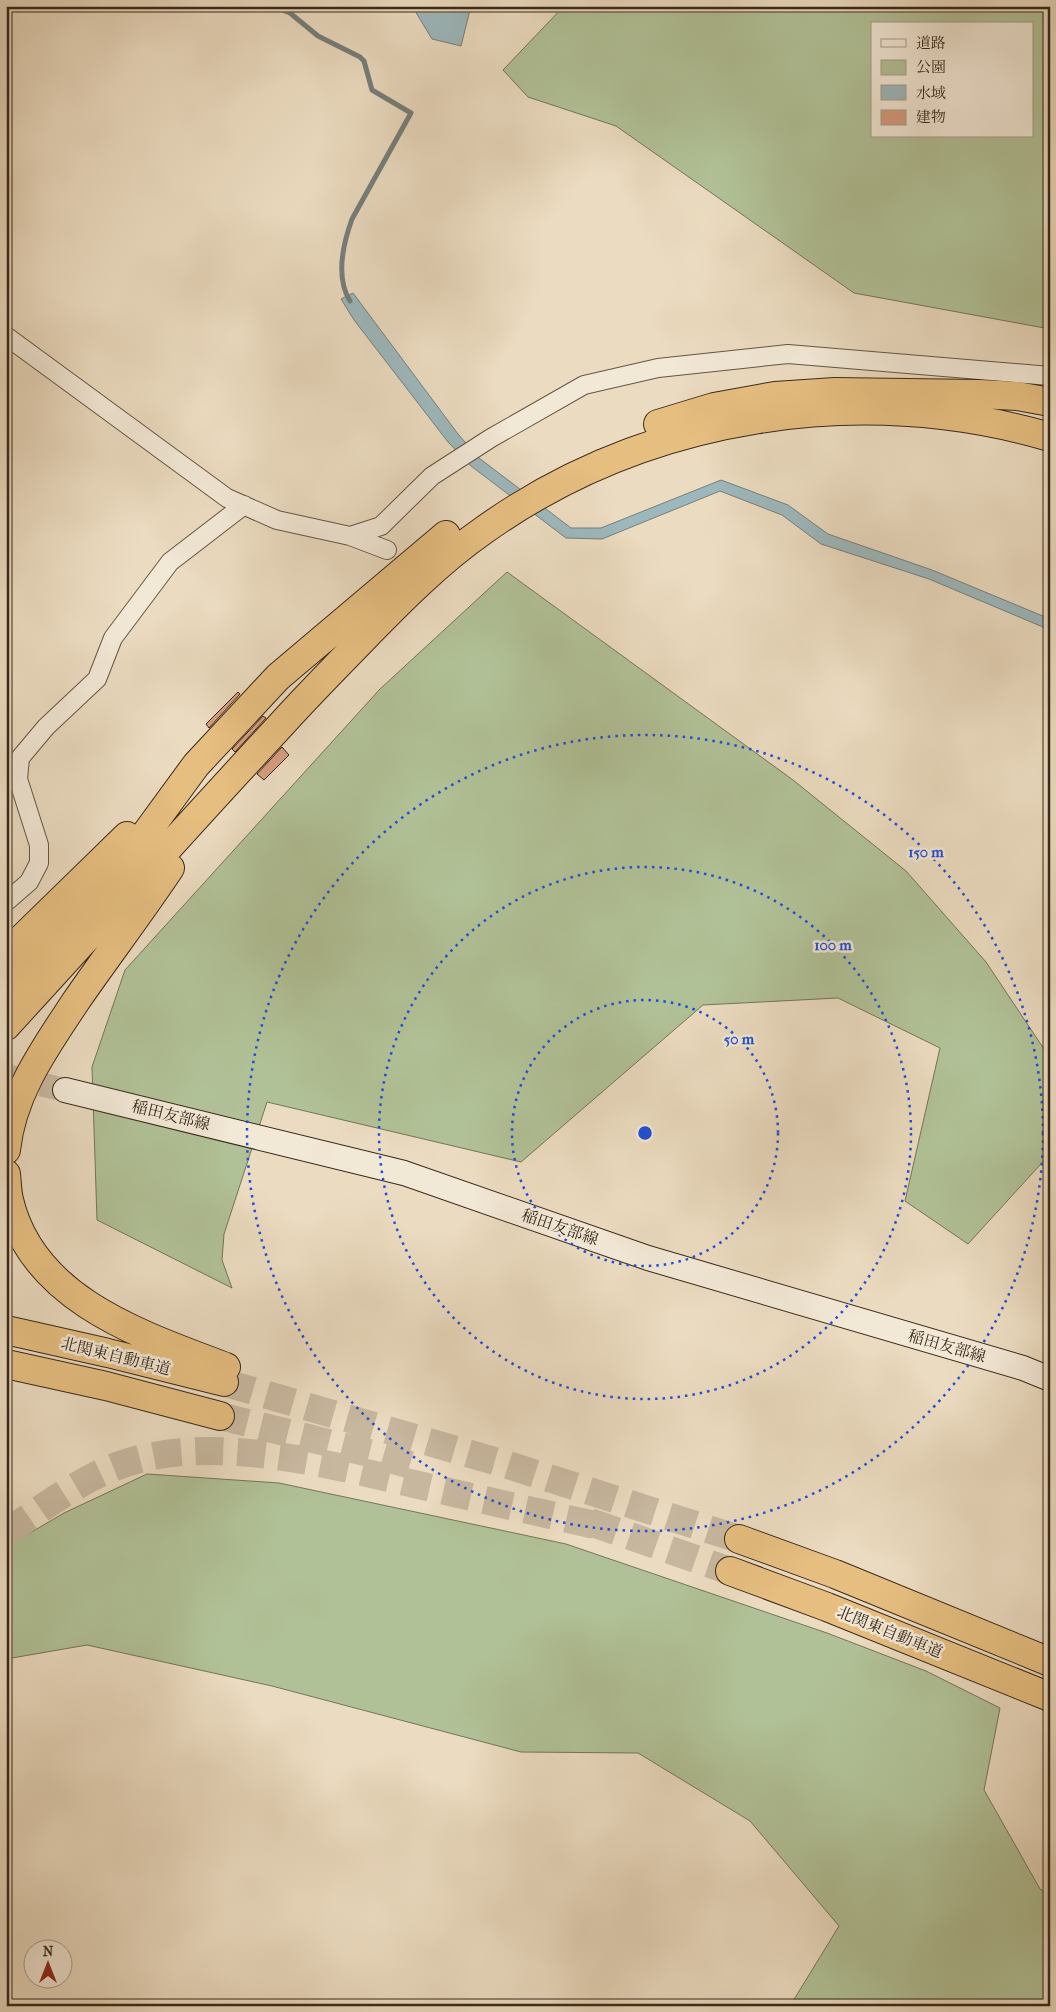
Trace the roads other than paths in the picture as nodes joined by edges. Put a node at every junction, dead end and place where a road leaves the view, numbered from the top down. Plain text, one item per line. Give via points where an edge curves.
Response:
1 (6, 336) edge
2 (1050, 376) edge
3 (947, 394) junction
4 (1050, 402) edge
5 (1050, 417) edge
6 (1050, 437) edge
7 (244, 505) junction
8 (350, 536) junction
9 (387, 550) dead end
10 (196, 765) junction
11 (223, 787) junction
12 (6, 902) edge
13 (6, 954) edge
14 (6, 994) edge
15 (6, 1026) edge
16 (65, 1090) tunnel mouth
17 (6, 1150) edge
18 (6, 1174) edge
19 (6, 1330) edge
20 (6, 1364) edge
21 (1050, 1379) edge
22 (220, 1416) tunnel mouth
23 (739, 1539) tunnel mouth
24 (730, 1571) tunnel mouth
25 (1050, 1662) edge
26 (1050, 1697) edge

1 - 7 street via 227,498
2 - 8 street via 788,354 658,368 584,385 432,476 381,526
3 - 4 highway via 1016,396
3 - 5 highway
3 - 10 highway via 854,392 775,396 714,407 659,423 559,463 471,516 432,546 278,677
6 - 11 highway via 947,415 836,411 778,415 722,426 666,440 616,458 525,503 446,559 403,598
7 - 8 street via 277,520
7 - 12 street via 170,562 113,638 97,678 46,726 20,758 18,779 39,845 39,863 29,882
8 - 9 street
10 - 13 highway via 93,871
10 - 14 highway via 109,884
11 - 15 highway
11 - 17 highway via 43,1050 20,1094 8,1128
16 - 21 main road, 稲田友部線 via 404,1173 648,1258 1023,1368
18 - 19 highway, 北関東自動車道 via 9,1200 20,1232 38,1262 65,1290 110,1319 226,1375
20 - 22 highway, 北関東自動車道
23 - 25 highway, 北関東自動車道 via 835,1574
24 - 26 highway, 北関東自動車道

